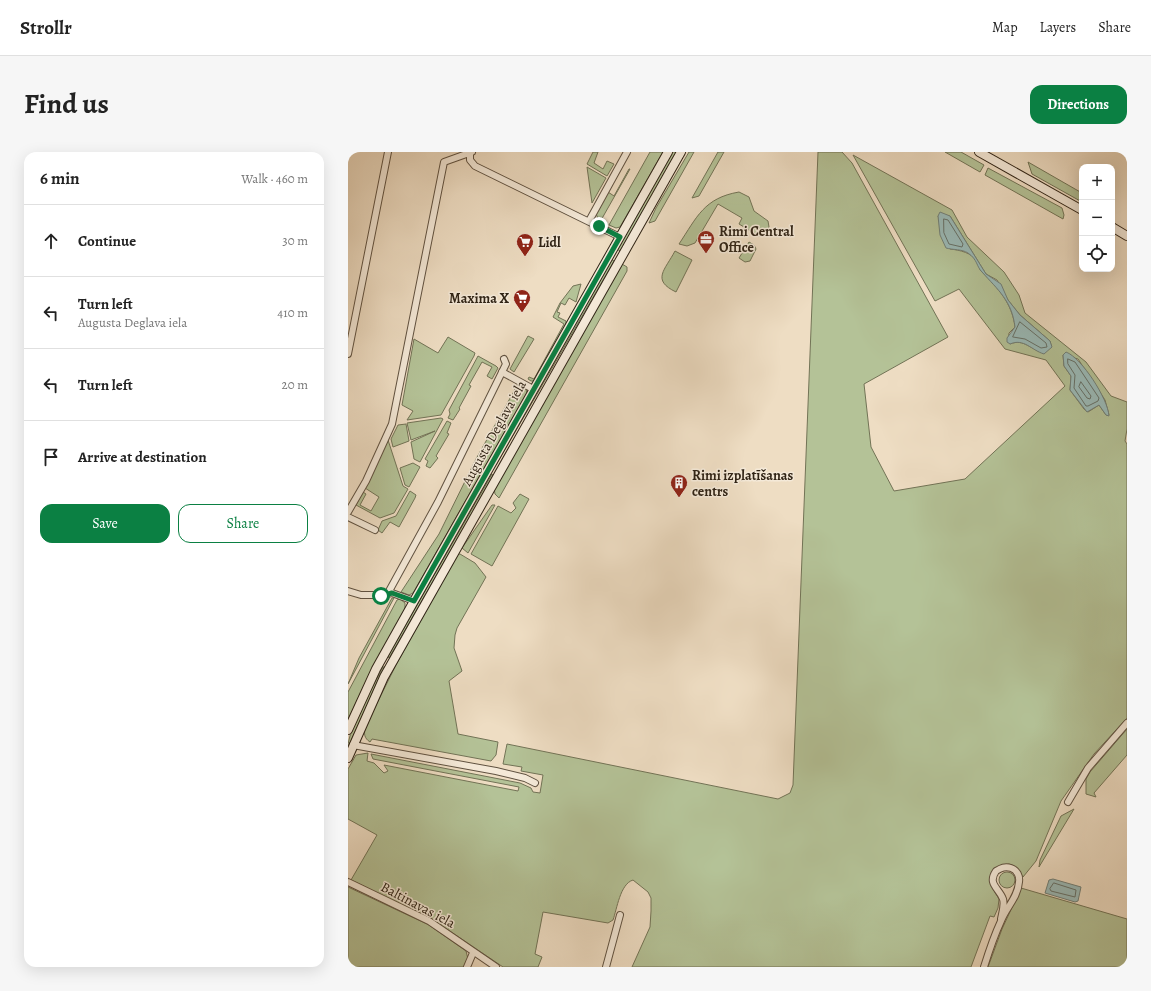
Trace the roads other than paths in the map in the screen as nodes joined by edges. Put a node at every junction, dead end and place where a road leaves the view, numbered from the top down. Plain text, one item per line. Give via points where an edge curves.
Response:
1 (388, 152) edge
2 (471, 152) edge
3 (627, 152) edge
4 (668, 152) edge
5 (680, 152) edge
6 (979, 152) edge
7 (1079, 208) edge
8 (589, 221) junction
9 (1115, 230) edge
10 (1127, 236) edge
11 (620, 237) junction
12 (348, 354) edge
13 (504, 359) dead end
14 (502, 372) junction
15 (533, 389) junction
16 (348, 512) edge
17 (348, 517) edge
18 (375, 530) dead end
19 (348, 591) edge
20 (388, 593) junction
21 (414, 601) junction
22 (382, 660) junction
23 (391, 665) junction
24 (1127, 723) edge
25 (348, 730) edge
26 (354, 744) junction
27 (348, 758) edge
28 (535, 783) dead end
29 (1068, 802) dead end
30 (348, 882) edge
31 (620, 915) dead end
32 (1002, 919) junction
33 (473, 953) junction
34 (467, 967) edge
35 (496, 967) edge
36 (606, 967) edge
37 (984, 967) edge

1 - 12 street
2 - 8 street via 471,163 475,166
2 - 16 street via 444,162 392,424 366,481
3 - 8 street
4 - 11 main road, Augusta Deglava iela
5 - 23 main road, Augusta Deglava iela
6 - 7 main road
8 - 11 street
9 - 10 main road
11 - 15 main road, Augusta Deglava iela
13 - 14 street via 506,364
14 - 15 street
14 - 20 street via 442,496
15 - 21 main road, Augusta Deglava iela
17 - 18 street
19 - 20 street via 361,595 381,596
20 - 21 street
21 - 22 main road, Augusta Deglava iela
22 - 23 main road
22 - 25 main road, Augusta Deglava iela
23 - 26 main road, Augusta Deglava iela
24 - 29 street via 1088,768
26 - 27 main road, Augusta Deglava iela
26 - 28 street via 503,773
30 - 33 street, Baltinavas iela via 429,921
31 - 36 street
32 - 32 street via 1020,881 1017,872 1009,867 996,871 993,879 993,884 1004,903
32 - 37 street
33 - 34 street
33 - 35 street, Baltinavas iela

